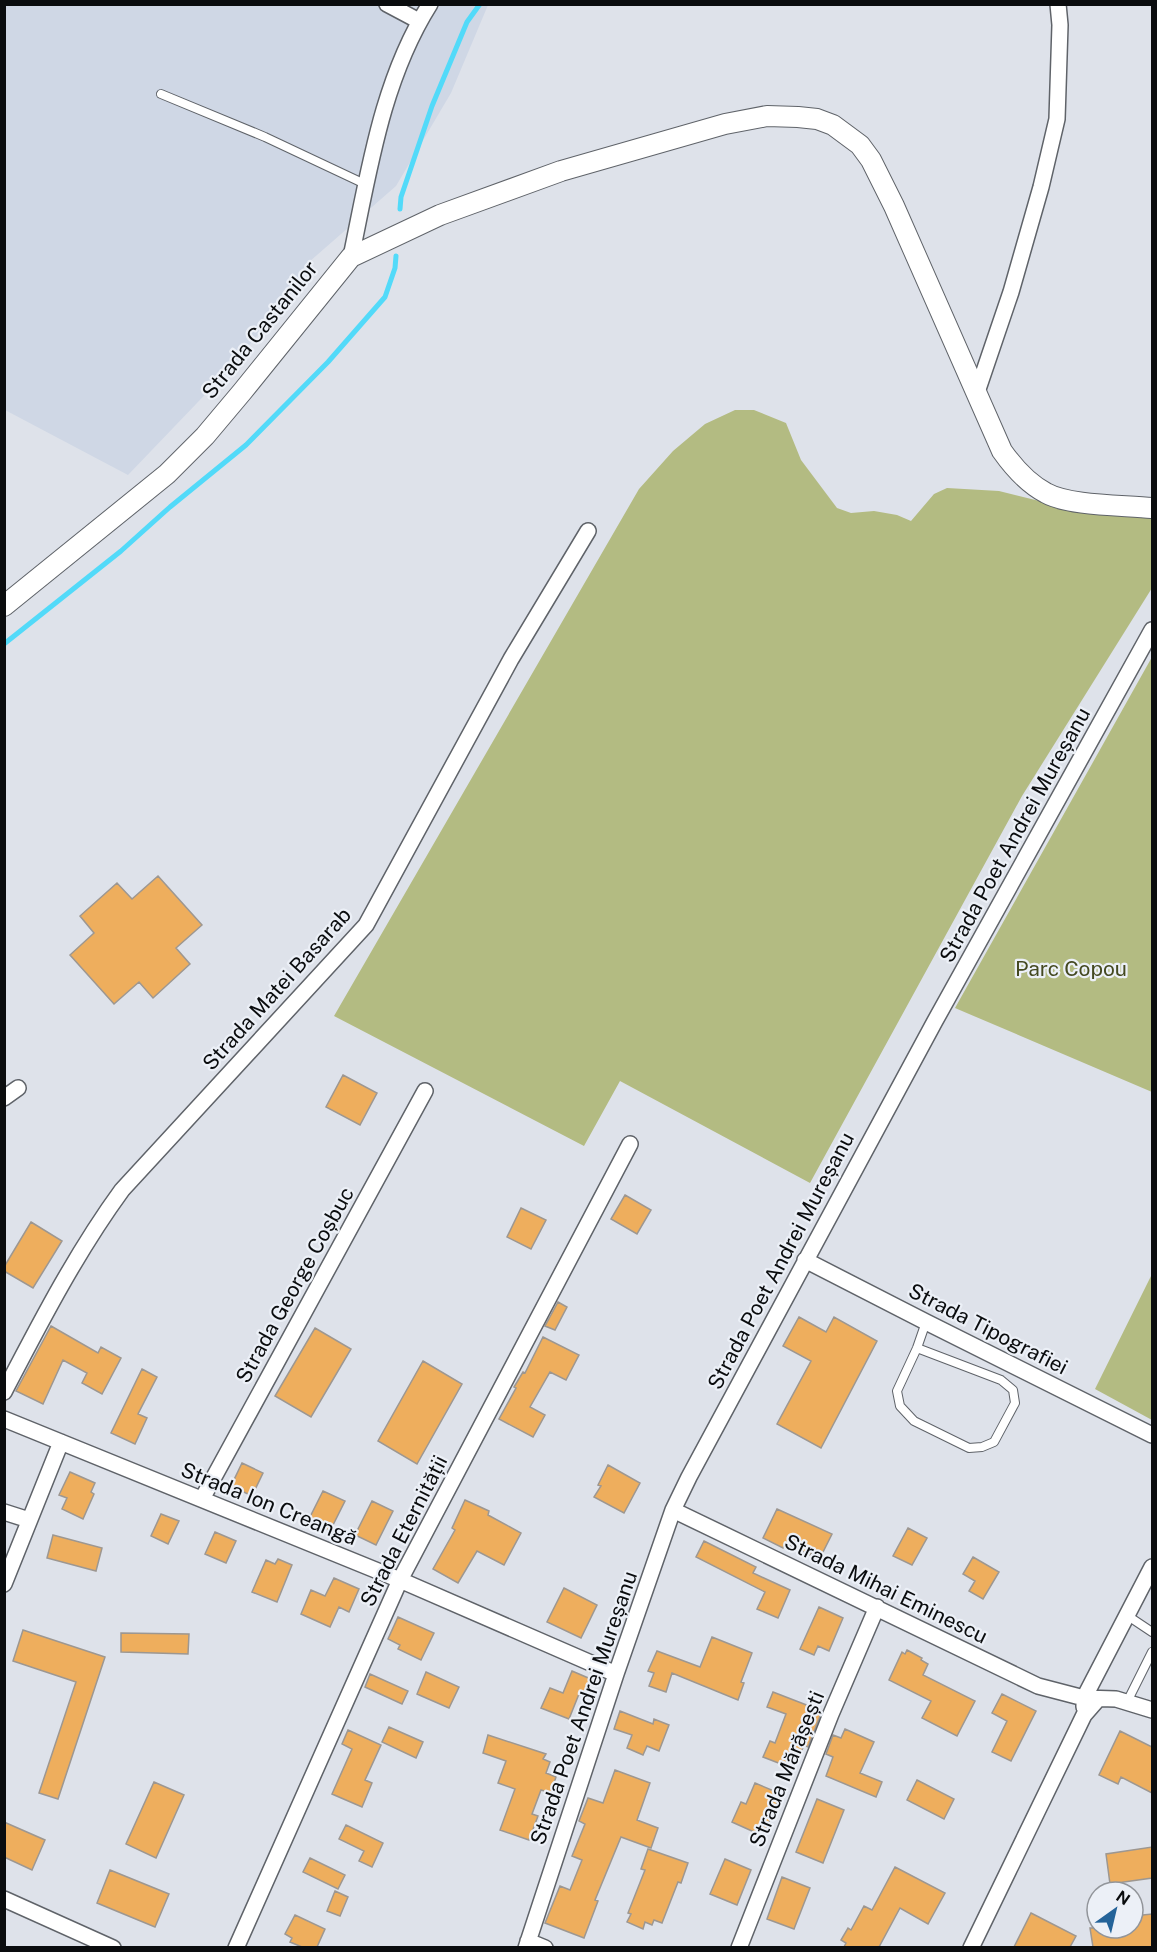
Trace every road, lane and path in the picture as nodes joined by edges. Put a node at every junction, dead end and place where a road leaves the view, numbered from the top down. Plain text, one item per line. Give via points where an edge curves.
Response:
1 (387, 4) edge
2 (430, 4) edge
3 (1058, 4) edge
4 (419, 21) junction
5 (161, 94) dead end
6 (367, 185) junction
7 (351, 256) junction
8 (976, 392) junction
9 (1152, 508) edge
10 (588, 531) dead end
11 (4, 606) edge
12 (1152, 630) edge
13 (18, 1088) dead end
14 (425, 1091) dead end
15 (4, 1098) edge
16 (630, 1144) dead end
17 (805, 1260) junction
18 (926, 1322) junction
19 (917, 1348) junction
20 (4, 1392) edge
21 (4, 1419) edge
22 (1152, 1435) edge
23 (61, 1442) junction
24 (202, 1499) junction
25 (673, 1510) junction
26 (4, 1512) edge
27 (29, 1520) junction
28 (1152, 1568) edge
29 (400, 1580) junction
30 (4, 1584) edge
31 (877, 1607) junction
32 (1128, 1616) junction
33 (1152, 1632) edge
34 (1152, 1652) edge
35 (616, 1674) junction
36 (1091, 1699) junction
37 (1127, 1702) junction
38 (1152, 1710) edge
39 (4, 1899) edge
40 (527, 1944) edge
41 (113, 1947) edge
42 (236, 1947) edge
43 (545, 1947) edge
44 (740, 1947) edge
45 (971, 1947) edge

1 - 4 street
2 - 4 street, Strada Castanilor
3 - 8 street via 1057,119 1014,282
4 - 6 street, Strada Castanilor via 384,108
5 - 6 lane via 264,136
6 - 7 street, Strada Castanilor
7 - 8 street via 440,215 561,171 725,124 767,116 817,119 846,134 871,160
7 - 11 street, Strada Castanilor via 205,436 167,474
8 - 9 street via 1002,451 1015,469 1047,494
10 - 20 street, Strada Matei Basarab via 511,659 366,925 122,1190 58,1291
12 - 17 street, Strada Poet Andrei Mureșanu
13 - 15 street
14 - 24 street, Strada George Coșbuc
16 - 29 street, Strada Eternității
17 - 18 street, Strada Tipografiei
17 - 25 street, Strada Poet Andrei Mureșanu
18 - 19 lane
18 - 22 street, Strada Tipografiei
19 - 19 lane via 897,1391 900,1406 914,1421 969,1448 994,1442 1015,1403 1013,1390 1001,1380
21 - 23 street, Strada Ion Creangă
23 - 24 street, Strada Ion Creangă
23 - 27 street
24 - 29 street, Strada Ion Creangă
25 - 31 street, Strada Mihai Eminescu
25 - 35 street, Strada Poet Andrei Mureșanu
26 - 27 street
27 - 30 street
28 - 32 street
29 - 35 street, Strada Ion Creangă
29 - 42 street, Strada Eternității
31 - 36 street, Strada Mihai Eminescu via 1038,1686
31 - 44 street, Strada Mărășești
32 - 33 lane
32 - 36 street
34 - 37 lane
35 - 40 street, Strada Poet Andrei Mureșanu
36 - 37 street, Strada Mihai Eminescu
36 - 45 street
37 - 38 street, Strada Mihai Eminescu
39 - 41 street
40 - 43 street

